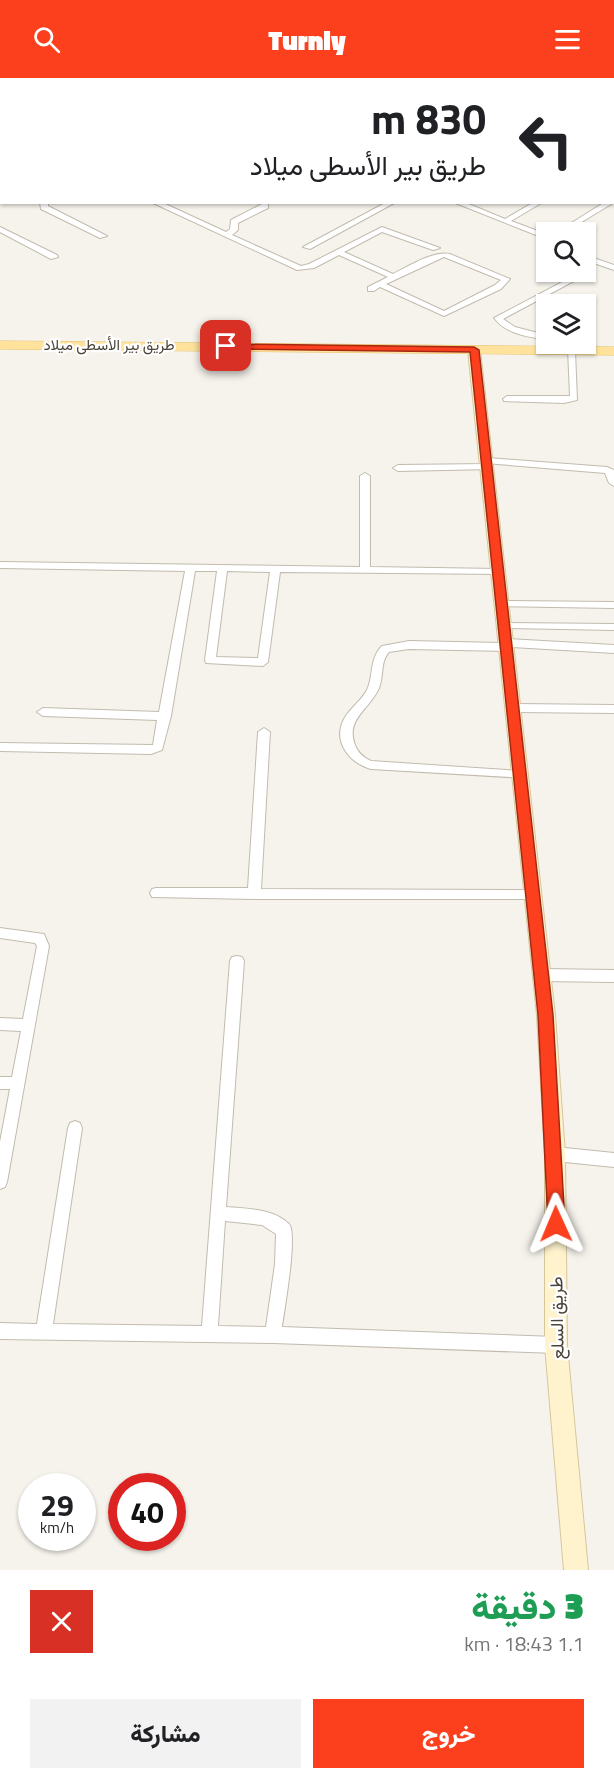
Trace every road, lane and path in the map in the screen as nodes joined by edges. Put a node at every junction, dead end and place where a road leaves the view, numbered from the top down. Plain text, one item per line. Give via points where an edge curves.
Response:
1 (43, 204) edge
2 (158, 204) edge
3 (389, 204) edge
4 (464, 204) edge
5 (536, 204) edge
6 (608, 204) edge
7 (265, 206) dead end
8 (506, 221) junction
9 (578, 222) edge
10 (0, 229) edge
11 (536, 233) edge
12 (227, 235) junction
13 (103, 236) dead end
14 (307, 247) dead end
15 (436, 248) dead end
16 (339, 252) junction
17 (54, 257) dead end
18 (598, 262) edge
19 (614, 268) edge
20 (394, 277) junction
21 (565, 282) edge
22 (380, 284) junction
23 (370, 290) dead end
24 (542, 294) edge
25 (536, 297) edge
26 (536, 335) edge
27 (0, 345) edge
28 (596, 348) edge
29 (474, 350) junction
30 (536, 351) edge
31 (614, 351) edge
32 (571, 354) edge
33 (507, 399) dead end
34 (488, 464) junction
35 (398, 468) dead end
36 (365, 476) dead end
37 (614, 483) edge
38 (0, 565) edge
39 (191, 567) junction
40 (222, 568) junction
41 (276, 568) junction
42 (365, 570) junction
43 (499, 572) junction
44 (503, 604) junction
45 (614, 605) edge
46 (614, 627) edge
47 (507, 639) junction
48 (614, 649) edge
49 (514, 708) junction
50 (614, 709) edge
51 (43, 712) dead end
52 (165, 716) junction
53 (264, 732) dead end
54 (0, 747) edge
55 (521, 775) junction
56 (156, 892) dead end
57 (254, 894) junction
58 (531, 895) junction
59 (0, 933) edge
60 (237, 961) dead end
61 (541, 975) junction
62 (614, 976) edge
63 (0, 1024) edge
64 (30, 1025) junction
65 (0, 1083) edge
66 (19, 1083) junction
67 (75, 1128) dead end
68 (5, 1132) edge
69 (555, 1154) junction
70 (614, 1160) edge
71 (0, 1182) edge
72 (218, 1213) junction
73 (0, 1331) edge
74 (44, 1331) junction
75 (210, 1333) junction
76 (273, 1335) junction
77 (556, 1345) junction
78 (576, 1570) edge

1 - 13 street
2 - 12 street
3 - 14 street
4 - 8 street
5 - 8 street
6 - 9 street
7 - 12 street via 238,218 234,230
8 - 11 street
10 - 17 street
12 - 16 street via 300,268
15 - 16 street via 386,229
16 - 20 street
18 - 19 street
20 - 22 street
20 - 22 street via 446,255 506,279 444,314
21 - 24 street
22 - 23 street
25 - 26 street via 498,318 501,323
27 - 29 main road, طريق بير الأسطى ميلاد
28 - 31 main road, طريق بير الأسطى ميلاد
29 - 30 main road, طريق بير الأسطى ميلاد
29 - 34 street, طريق السلع
32 - 33 street via 574,398
34 - 35 street
34 - 37 street via 607,470
34 - 43 street, طريق السلع
36 - 42 street
38 - 39 street
39 - 40 street
39 - 52 street
40 - 41 street
40 - 41 street via 210,660 263,662
41 - 42 street
42 - 43 street
43 - 44 street, طريق السلع
44 - 45 street
44 - 47 street, طريق السلع
46 - 47 street
47 - 48 street
47 - 49 street, طريق السلع
47 - 55 street via 386,649 378,660 371,693 350,715 346,741 356,758 370,765
49 - 50 street
49 - 55 street, طريق السلع
51 - 52 street
52 - 54 street via 160,743 151,750
53 - 57 street
55 - 58 street, طريق السلع
56 - 57 street
57 - 58 street
58 - 61 street, طريق السلع
59 - 64 street via 42,941
60 - 72 street
61 - 62 street
61 - 69 street, طريق السلع
63 - 64 street
64 - 66 street
65 - 66 street
66 - 68 street
67 - 74 street
68 - 71 street
69 - 70 street
69 - 77 street, طريق السلع
72 - 75 street
72 - 76 street via 264,1218 284,1230
73 - 74 street
74 - 75 street
75 - 76 street
76 - 77 street
77 - 78 street, طريق السلع

